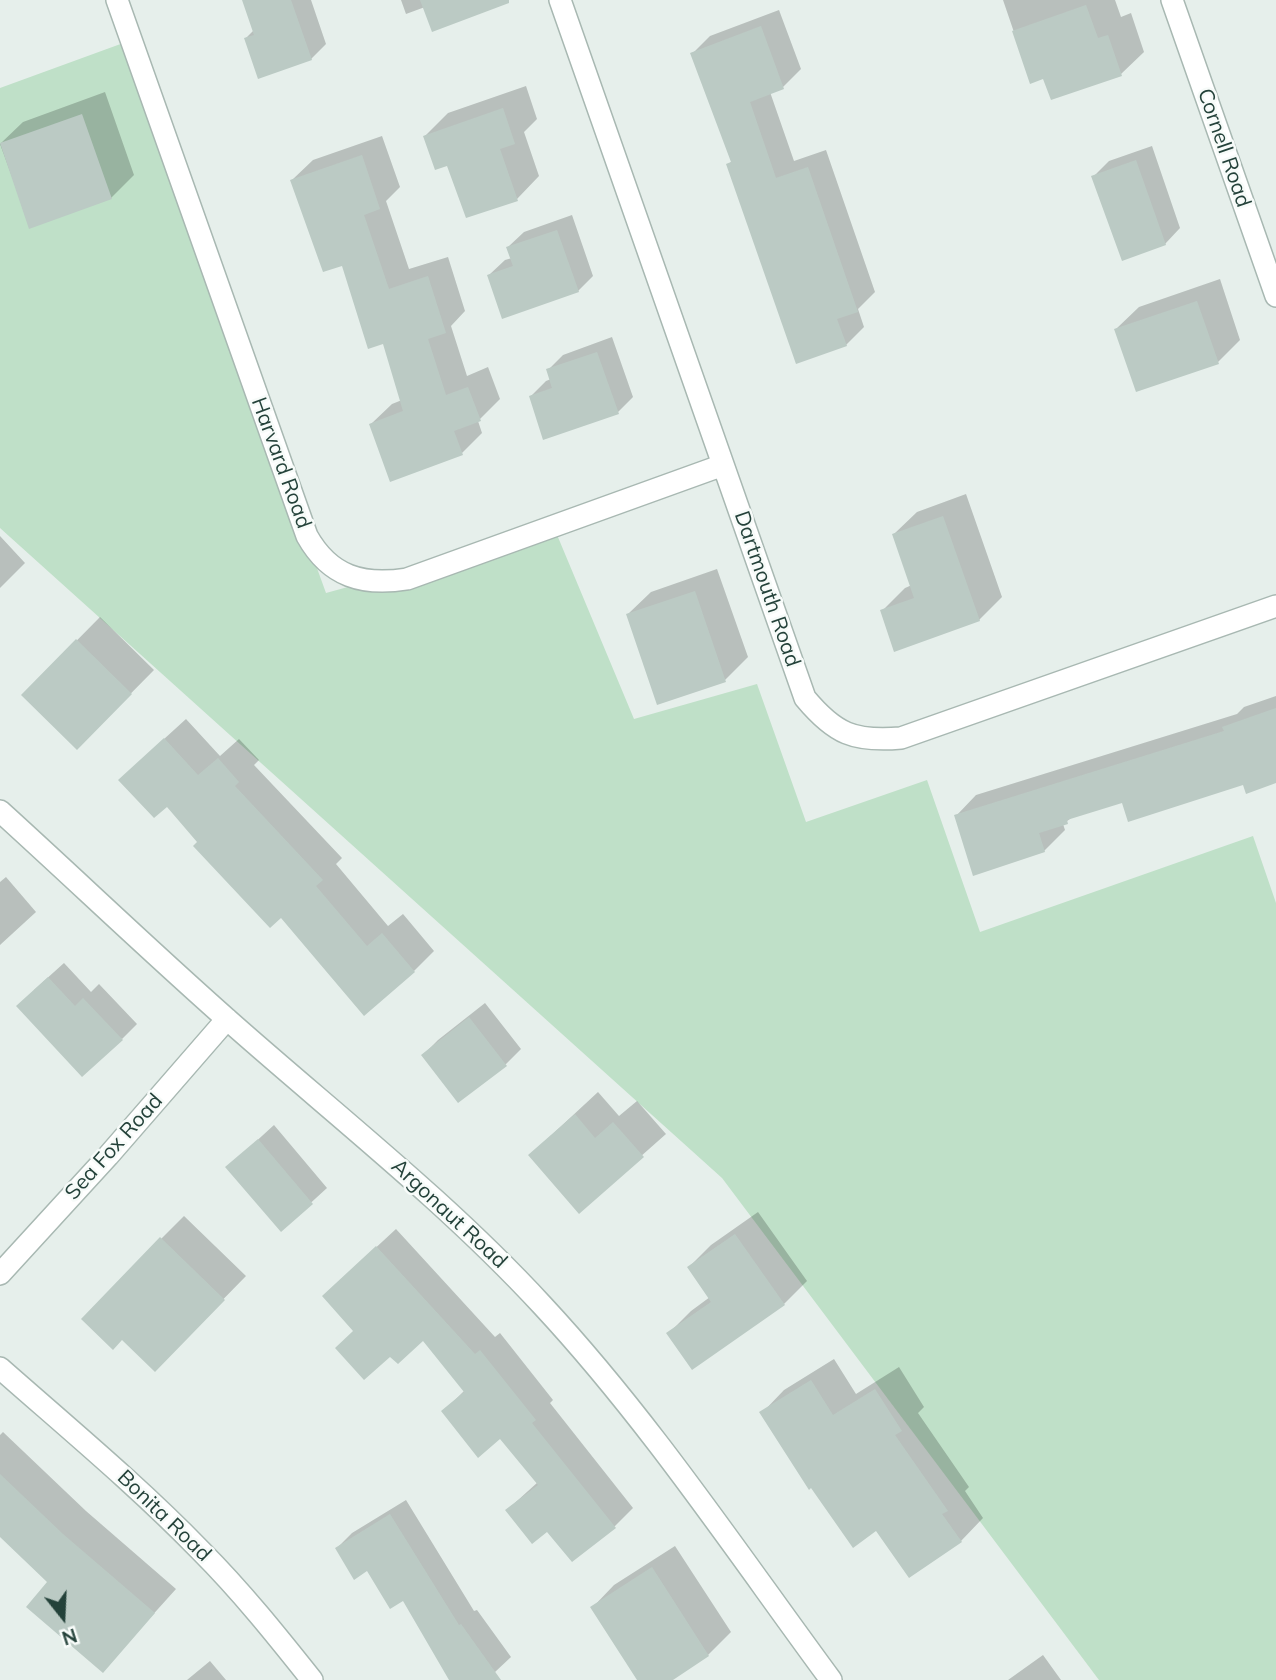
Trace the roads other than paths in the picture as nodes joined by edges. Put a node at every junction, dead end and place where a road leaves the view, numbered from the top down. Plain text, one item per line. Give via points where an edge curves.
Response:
1 (117, 0) edge
2 (560, 0) edge
3 (1172, 0) edge
4 (1276, 296) edge
5 (723, 465) junction
6 (1276, 606) edge
7 (0, 811) edge
8 (227, 1019) junction
9 (0, 1274) edge
10 (0, 1368) edge
11 (312, 1680) edge
12 (831, 1680) edge

1 - 5 street, Harvard Road via 307,536 331,566 355,579 381,583 407,579
2 - 5 street, Dartmouth Road
3 - 4 street, Cornell Road
5 - 6 street, Dartmouth Road via 805,698 823,720 847,734 873,740 901,738
7 - 8 street, Argonaut Road
8 - 9 street, Sea Fox Road
8 - 12 street, Argonaut Road via 419,1184 544,1306 628,1405
10 - 11 street, Bonita Road via 203,1552

